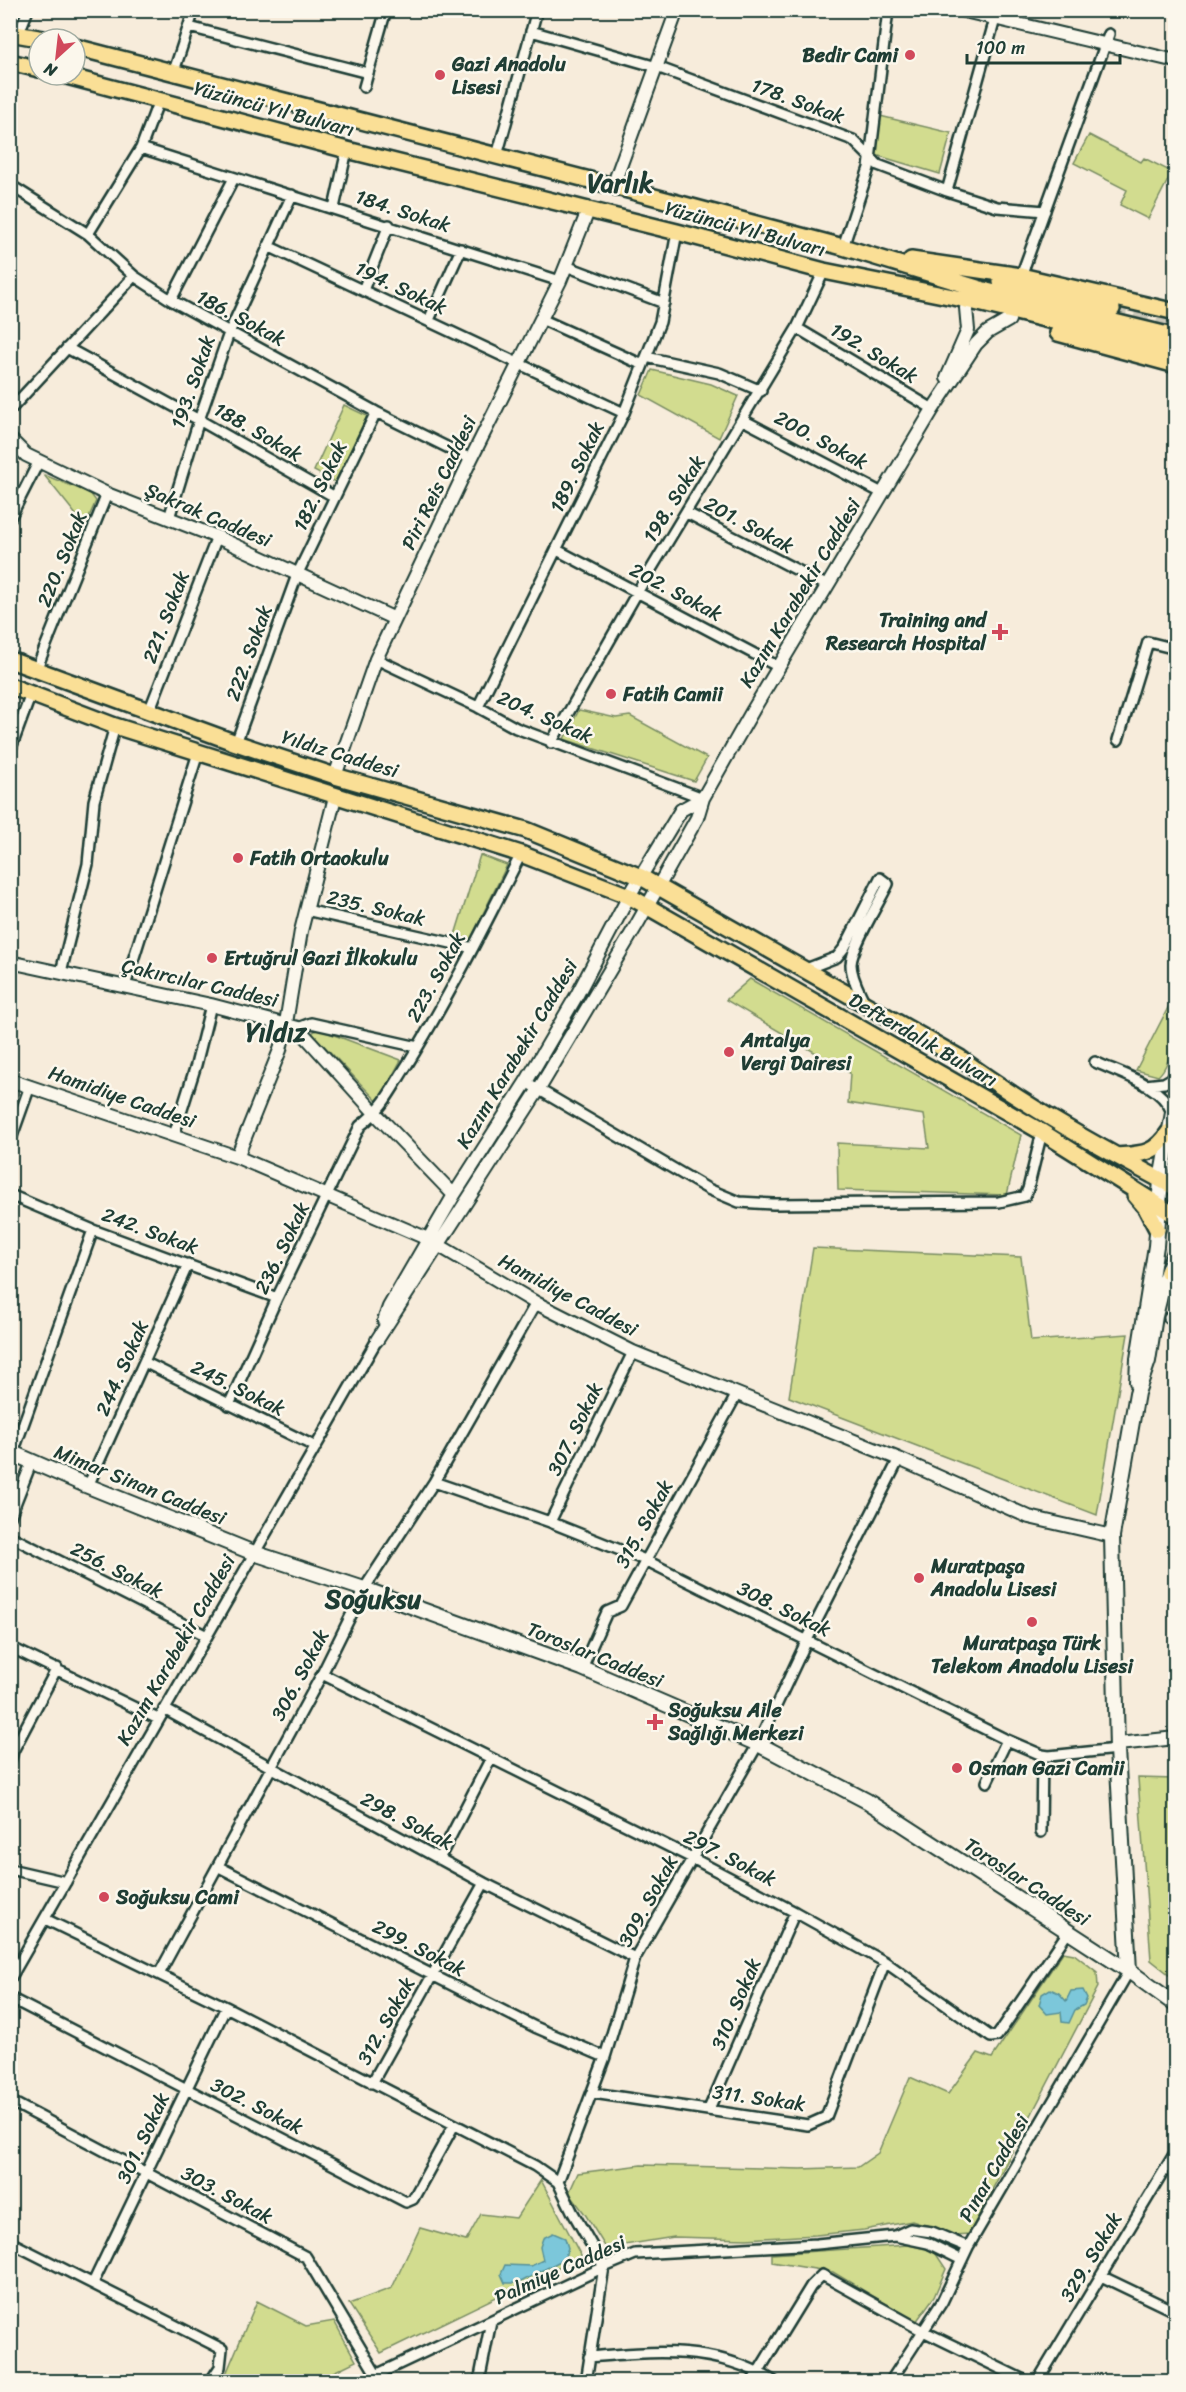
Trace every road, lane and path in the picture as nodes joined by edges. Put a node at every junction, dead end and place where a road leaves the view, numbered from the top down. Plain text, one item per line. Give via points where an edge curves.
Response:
1 (28, 10) edge
2 (194, 10) edge
3 (386, 10) edge
4 (537, 10) edge
5 (677, 10) edge
6 (888, 10) edge
7 (960, 10) edge
8 (995, 19) junction
9 (189, 27) junction
10 (531, 31) junction
11 (14, 34) edge
12 (1107, 39) junction
13 (87, 50) edge
14 (1176, 61) edge
15 (10, 62) edge
16 (27, 66) edge
17 (657, 67) junction
18 (174, 71) junction
19 (368, 74) junction
20 (87, 81) edge
21 (364, 87) dead end
22 (159, 100) junction
23 (141, 148) junction
24 (347, 150) junction
25 (497, 156) junction
26 (870, 156) junction
27 (234, 178) junction
28 (613, 186) junction
29 (14, 187) edge
30 (947, 191) junction
31 (292, 195) junction
32 (10, 197) edge
33 (334, 208) junction
34 (588, 211) junction
35 (1045, 211) junction
36 (389, 225) junction
37 (677, 232) junction
38 (88, 234) junction
39 (268, 246) junction
40 (843, 247) junction
41 (461, 249) junction
42 (860, 253) junction
43 (566, 266) junction
44 (824, 271) junction
45 (134, 276) junction
46 (1021, 276) junction
47 (856, 277) junction
48 (560, 281) junction
49 (363, 290) junction
50 (171, 300) junction
51 (664, 303) junction
52 (966, 308) junction
53 (1113, 309) tunnel mouth
54 (1176, 312) edge
55 (541, 319) junction
56 (429, 320) junction
57 (1009, 320) junction
58 (797, 328) junction
59 (229, 333) junction
60 (1176, 337) edge
61 (67, 348) junction
62 (1176, 351) edge
63 (645, 361) junction
64 (519, 362) junction
65 (1176, 365) edge
66 (761, 392) junction
67 (933, 409) junction
68 (10, 410) edge
69 (376, 412) junction
70 (624, 413) junction
71 (199, 420) junction
72 (743, 420) junction
73 (10, 439) edge
74 (471, 459) junction
75 (39, 461) junction
76 (882, 493) junction
77 (107, 494) junction
78 (335, 497) junction
79 (687, 513) junction
80 (10, 518) edge
81 (169, 518) junction
82 (217, 537) junction
83 (557, 550) junction
84 (297, 575) junction
85 (826, 585) junction
86 (638, 591) junction
87 (395, 619) junction
88 (1176, 649) edge
89 (376, 659) junction
90 (10, 660) edge
91 (778, 667) junction
92 (36, 670) junction
93 (10, 686) edge
94 (31, 694) junction
95 (478, 707) junction
96 (150, 710) junction
97 (115, 726) junction
98 (1118, 740) dead end
99 (236, 743) junction
100 (551, 743) junction
101 (10, 751) edge
102 (198, 753) junction
103 (335, 776) junction
104 (335, 797) junction
105 (703, 798) junction
106 (521, 854) junction
107 (641, 877) junction
108 (657, 887) junction
109 (629, 896) junction
110 (647, 905) junction
111 (306, 910) junction
112 (473, 948) junction
113 (10, 962) edge
114 (806, 969) junction
115 (61, 972) junction
116 (125, 986) junction
117 (865, 1004) junction
118 (211, 1005) junction
119 (292, 1025) junction
120 (418, 1047) junction
121 (1095, 1062) dead end
122 (1176, 1076) edge
123 (10, 1080) edge
124 (526, 1082) junction
125 (1145, 1085) junction
126 (30, 1086) junction
127 (539, 1089) junction
128 (1176, 1096) edge
129 (1172, 1112) junction
130 (376, 1114) junction
131 (1042, 1132) junction
132 (1169, 1132) junction
133 (174, 1135) junction
134 (10, 1142) edge
135 (1117, 1156) junction
136 (237, 1157) junction
137 (1117, 1179) junction
138 (1161, 1180) junction
139 (1176, 1188) edge
140 (10, 1195) edge
141 (454, 1195) junction
142 (328, 1196) junction
143 (1160, 1206) junction
144 (1176, 1216) edge
145 (1157, 1229) junction
146 (93, 1230) junction
147 (428, 1239) junction
148 (440, 1246) junction
149 (1176, 1249) edge
150 (188, 1264) junction
151 (1172, 1267) edge
152 (277, 1298) junction
153 (536, 1303) junction
154 (377, 1340) junction
155 (633, 1352) junction
156 (144, 1362) junction
157 (1137, 1393) junction
158 (737, 1394) junction
159 (229, 1405) junction
160 (316, 1447) junction
161 (12, 1452) edge
162 (899, 1460) junction
163 (32, 1461) junction
164 (434, 1482) junction
165 (88, 1486) junction
166 (10, 1517) edge
167 (550, 1522) junction
168 (10, 1536) edge
169 (1112, 1536) junction
170 (254, 1553) junction
171 (645, 1560) junction
172 (364, 1589) junction
173 (207, 1636) junction
174 (807, 1640) junction
175 (10, 1647) edge
176 (57, 1668) junction
177 (582, 1668) junction
178 (322, 1674) junction
179 (164, 1710) junction
180 (158, 1719) junction
181 (1176, 1738) edge
182 (1007, 1740) junction
183 (758, 1744) junction
184 (1118, 1747) junction
185 (12, 1750) edge
186 (1042, 1755) junction
187 (491, 1758) junction
188 (10, 1762) edge
189 (271, 1767) junction
190 (987, 1782) dead end
191 (1041, 1832) dead end
192 (692, 1858) junction
193 (439, 1859) junction
194 (219, 1867) junction
195 (10, 1869) edge
196 (66, 1882) junction
197 (484, 1883) junction
198 (795, 1912) junction
199 (45, 1918) junction
200 (1068, 1932) junction
201 (635, 1958) junction
202 (885, 1962) junction
203 (1129, 1971) junction
204 (159, 1974) junction
205 (432, 1975) junction
206 (10, 1979) edge
207 (10, 1998) edge
208 (1176, 2005) edge
209 (226, 2007) junction
210 (605, 2057) junction
211 (372, 2083) junction
212 (186, 2090) junction
213 (593, 2093) junction
214 (10, 2101) edge
215 (710, 2109) junction
216 (454, 2125) junction
217 (1176, 2151) edge
218 (1166, 2166) junction
219 (1176, 2172) edge
220 (147, 2173) junction
221 (558, 2182) junction
222 (895, 2236) junction
223 (10, 2242) edge
224 (968, 2247) junction
225 (962, 2260) junction
226 (604, 2267) junction
227 (1101, 2276) junction
228 (93, 2283) junction
229 (1176, 2312) edge
230 (491, 2321) junction
231 (923, 2331) junction
232 (589, 2357) junction
233 (759, 2371) junction
234 (376, 2374) junction
235 (210, 2382) edge
236 (361, 2382) edge
237 (478, 2382) edge
238 (586, 2382) edge
239 (752, 2382) edge
240 (775, 2382) edge
241 (890, 2382) edge
242 (1028, 2382) edge
243 (1037, 2382) edge

1 - 11 street
2 - 9 street
3 - 19 street
4 - 10 street
5 - 17 street
6 - 26 street
7 - 8 street
8 - 12 street
8 - 30 street
9 - 18 street
9 - 19 street
10 - 17 street, 178. Sokak
10 - 25 street
12 - 14 street
12 - 35 street
13 - 18 main road, Yüzüncü Yıl Bulvarı
15 - 16 main road
17 - 26 street, 178. Sokak via 853,140
17 - 28 street
18 - 25 main road, Yüzüncü Yıl Bulvarı
19 - 21 street
20 - 22 main road, Yüzüncü Yıl Bulvarı
22 - 23 street
22 - 24 main road, Yüzüncü Yıl Bulvarı
23 - 27 street, 184. Sokak
23 - 38 street
24 - 33 street
24 - 34 main road, Yüzüncü Yıl Bulvarı
25 - 28 main road, Yüzüncü Yıl Bulvarı
26 - 30 street, 178. Sokak via 878,165
26 - 40 street
27 - 31 street, 184. Sokak
27 - 50 street
28 - 40 main road, Yüzüncü Yıl Bulvarı
29 - 32 street
29 - 38 street, 186. Sokak
30 - 35 street, 178. Sokak via 997,207
31 - 33 street, 184. Sokak
31 - 39 street, 193. Sokak
33 - 36 street, 184. Sokak
34 - 37 main road, Yüzüncü Yıl Bulvarı
34 - 43 street, Piri Reis Caddesi
35 - 46 street
36 - 41 street, 184. Sokak
36 - 49 street
37 - 44 main road, Yüzüncü Yıl Bulvarı
37 - 51 street, 189. Sokak
38 - 45 street, 186. Sokak
39 - 49 street, 194. Sokak
39 - 59 street, 193. Sokak
40 - 42 main road, Yüzüncü Yıl Bulvarı
41 - 48 street, 184. Sokak
41 - 56 street
42 - 46 main road
42 - 53 main road
42 - 60 main road, Yüzüncü Yıl Bulvarı via 987,291
43 - 48 street, Piri Reis Caddesi
43 - 51 street
44 - 47 main road, Yüzüncü Yıl Bulvarı
44 - 58 street, 198. Sokak
45 - 50 street, 186. Sokak
45 - 61 street
46 - 54 main road
47 - 52 main road
47 - 62 main road, Yüzüncü Yıl Bulvarı
48 - 55 street, Piri Reis Caddesi
49 - 56 street, 194. Sokak
50 - 59 street, 186. Sokak
51 - 63 street, 189. Sokak
52 - 57 main road
52 - 67 street via 968,330
55 - 63 street
55 - 64 street, Piri Reis Caddesi
56 - 64 street, 194. Sokak
57 - 65 main road
57 - 67 street via 976,344
58 - 66 street, 198. Sokak
58 - 67 street, 192. Sokak
59 - 69 street, 186. Sokak
59 - 71 street, 193. Sokak
61 - 68 street
61 - 71 street, 188. Sokak
63 - 66 street via 719,373
63 - 70 street, 189. Sokak
64 - 70 street, 194. Sokak
64 - 74 street, Piri Reis Caddesi
66 - 72 street, 198. Sokak
67 - 76 street, Kazım Karabekir Caddesi
69 - 74 street, 186. Sokak
69 - 78 street, 182. Sokak
70 - 83 street, 189. Sokak
71 - 78 street, 188. Sokak
71 - 81 street, 193. Sokak
72 - 76 street, 200. Sokak
72 - 79 street, 198. Sokak
73 - 75 street, Şakrak Caddesi via 26,456
74 - 87 street, Piri Reis Caddesi
75 - 77 street, Şakrak Caddesi
75 - 80 street
76 - 85 street, Kazım Karabekir Caddesi
77 - 81 street, Şakrak Caddesi
77 - 92 street, 220. Sokak
78 - 84 street, 182. Sokak
79 - 85 street, 201. Sokak
79 - 86 street, 198. Sokak
81 - 82 street, Şakrak Caddesi
82 - 84 street, Şakrak Caddesi
82 - 96 street, 221. Sokak
83 - 86 street, 202. Sokak
83 - 95 street, 189. Sokak
84 - 87 street, Şakrak Caddesi
84 - 99 street, 222. Sokak
85 - 91 street, Kazım Karabekir Caddesi
86 - 91 street, 202. Sokak
86 - 100 street, 198. Sokak
87 - 89 street, Piri Reis Caddesi
88 - 98 street via 1148,642
89 - 95 street, 204. Sokak
89 - 103 street, Piri Reis Caddesi
90 - 92 main road, Yıldız Caddesi
91 - 105 street, Kazım Karabekir Caddesi
92 - 96 main road, Yıldız Caddesi
93 - 94 main road
94 - 97 main road
94 - 101 street
95 - 100 street, 204. Sokak
96 - 99 main road, Yıldız Caddesi
97 - 102 main road
97 - 115 street via 94,801 88,864
99 - 103 main road, Yıldız Caddesi
100 - 105 street, 204. Sokak
102 - 104 main road
102 - 116 street
103 - 107 main road, Yıldız Caddesi via 526,830
104 - 106 main road
104 - 111 street
105 - 107 street, Kazım Karabekir Caddesi via 681,810
105 - 108 street, Kazım Karabekir Caddesi via 697,818
106 - 109 main road
106 - 112 street, 223. Sokak
107 - 108 main road, Yıldız Caddesi
107 - 109 street, Kazım Karabekir Caddesi
108 - 110 street, Kazım Karabekir Caddesi
108 - 114 main road, Defterdalık Bulvarı
109 - 110 main road
109 - 124 street, Kazım Karabekir Caddesi
110 - 127 street, Kazım Karabekir Caddesi
110 - 131 main road, Defterdalık Bulvarı
111 - 112 street, 235. Sokak
111 - 119 street
112 - 120 street, 223. Sokak
113 - 115 street, Çakırcılar Caddesi
114 - 117 main road, Defterdalık Bulvarı
114 - 117 street via 837,957 880,878 888,884 851,965
115 - 116 street, Çakırcılar Caddesi
116 - 118 street, Çakırcılar Caddesi
117 - 135 main road, Defterdalık Bulvarı
118 - 119 street, Çakırcılar Caddesi
118 - 133 street
119 - 120 street via 311,1023
119 - 130 street, Çakırcılar Caddesi
119 - 136 street
120 - 130 street, 223. Sokak
121 - 125 street
122 - 125 street via 1164,1083
123 - 126 street, Hamidiye Caddesi
124 - 127 street
124 - 141 street, Kazım Karabekir Caddesi
125 - 129 street via 1168,1103
126 - 133 street, Hamidiye Caddesi
126 - 134 street
127 - 131 street via 708,1189 739,1202 999,1202 1025,1196
127 - 148 street, Kazım Karabekir Caddesi
128 - 129 main road
129 - 132 main road
130 - 141 street, Çakırcılar Caddesi
130 - 142 street, 236. Sokak via 360,1126
131 - 137 main road, Defterdalık Bulvarı
132 - 135 main road via 1148,1153
132 - 138 main road
133 - 136 street, Hamidiye Caddesi
135 - 138 main road, Defterdalık Bulvarı
136 - 142 street, Hamidiye Caddesi
137 - 143 main road, Defterdalık Bulvarı
137 - 145 main road via 1146,1208
138 - 139 main road, Defterdalık Bulvarı
138 - 143 main road
140 - 146 street, 242. Sokak
141 - 147 street, Kazım Karabekir Caddesi
142 - 147 street, Hamidiye Caddesi
142 - 152 street, 236. Sokak
143 - 144 main road, Defterdalık Bulvarı
143 - 145 main road
145 - 157 main road via 1138,1359
146 - 150 street, 242. Sokak
146 - 161 street
147 - 148 street, Hamidiye Caddesi
147 - 154 street, Kazım Karabekir Caddesi via 389,1307
148 - 153 street, Hamidiye Caddesi
148 - 154 street, Kazım Karabekir Caddesi
149 - 151 main road
150 - 152 street, 242. Sokak
150 - 156 street, 244. Sokak
151 - 157 main road via 1155,1316 1148,1361
152 - 159 street, 236. Sokak
153 - 155 street, Hamidiye Caddesi
153 - 164 street, 306. Sokak
154 - 160 street, Kazım Karabekir Caddesi
155 - 158 street, Hamidiye Caddesi
155 - 167 street, 307. Sokak
156 - 159 street, 245. Sokak
156 - 165 street, 244. Sokak
157 - 169 main road
158 - 162 street, Hamidiye Caddesi
158 - 171 street, 315. Sokak
159 - 160 street, 245. Sokak
160 - 170 street, Kazım Karabekir Caddesi
161 - 163 main road, Mimar Sinan Caddesi
162 - 169 street, Hamidiye Caddesi via 1029,1517
162 - 174 street, 309. Sokak
163 - 165 main road, Mimar Sinan Caddesi
163 - 166 street
164 - 167 street, 308. Sokak
164 - 172 street, 306. Sokak
165 - 170 main road, Mimar Sinan Caddesi
167 - 171 street, 308. Sokak
168 - 173 street, 256. Sokak
169 - 184 main road
170 - 172 main road, Toroslar Caddesi
170 - 173 street, Kazım Karabekir Caddesi
171 - 174 street, 308. Sokak
171 - 177 street, 315. Sokak via 621,1606 607,1612
172 - 177 main road, Toroslar Caddesi
172 - 178 street, 306. Sokak
173 - 179 street, Kazım Karabekir Caddesi
174 - 182 street, 308. Sokak
174 - 183 street, 309. Sokak
175 - 176 street
176 - 180 street
176 - 185 street
177 - 183 main road, Toroslar Caddesi
178 - 187 street, 297. Sokak
178 - 189 street, 306. Sokak
179 - 180 street, Kazım Karabekir Caddesi
179 - 189 street, 298. Sokak
180 - 196 street, Kazım Karabekir Caddesi
181 - 184 street
182 - 186 street, 308. Sokak
182 - 190 street
183 - 192 street, 309. Sokak
183 - 200 main road, Toroslar Caddesi via 867,1800
184 - 186 street, 308. Sokak
184 - 203 main road
185 - 188 street
186 - 191 street
187 - 192 street, 297. Sokak
187 - 193 street
189 - 193 street, 298. Sokak
189 - 194 street, 306. Sokak
192 - 198 street, 297. Sokak
192 - 201 street, 309. Sokak
193 - 197 street, 298. Sokak
194 - 204 street, 306. Sokak
194 - 205 street, 299. Sokak
195 - 196 street
196 - 199 street, Kazım Karabekir Caddesi
197 - 201 street, 298. Sokak
197 - 205 street, 312. Sokak
198 - 202 street, 297. Sokak
198 - 215 street, 310. Sokak
199 - 204 street
199 - 206 street, Kazım Karabekir Caddesi
200 - 202 street, 297. Sokak via 1002,2030 991,2037
200 - 203 main road, Toroslar Caddesi
201 - 210 street, 309. Sokak
202 - 215 street, 311. Sokak via 826,2117 808,2125
203 - 208 main road, Toroslar Caddesi
203 - 224 street, Pınar Caddesi
204 - 209 street
205 - 210 street, 299. Sokak
205 - 211 street, 312. Sokak
207 - 212 street, 302. Sokak
209 - 211 street
209 - 212 street, 301. Sokak
210 - 213 street, 309. Sokak
211 - 216 street
212 - 216 street, 302. Sokak via 406,2202 413,2199
212 - 220 street, 301. Sokak
213 - 215 street, 311. Sokak
213 - 221 street, 309. Sokak
214 - 220 street, 303. Sokak
216 - 221 street
217 - 218 street, 329. Sokak
218 - 219 street
218 - 227 street, 329. Sokak
220 - 228 street, 301. Sokak
220 - 234 street, 303. Sokak via 306,2256
221 - 226 street
222 - 224 street, Palmiye Caddesi via 910,2229 932,2232
222 - 225 street, Palmiye Caddesi via 928,2243
222 - 226 street, Palmiye Caddesi via 634,2254
223 - 228 street
224 - 225 street, Pınar Caddesi
225 - 231 street, Pınar Caddesi
226 - 230 street, Palmiye Caddesi
226 - 232 street
227 - 229 street
227 - 243 street, 329. Sokak
228 - 235 street via 222,2349 220,2367
230 - 234 street, Palmiye Caddesi
230 - 237 street
231 - 233 street via 822,2275 811,2286
231 - 241 street, Pınar Caddesi
231 - 242 street
232 - 233 street via 690,2352
232 - 238 street
233 - 239 street
233 - 240 street
234 - 236 street, Palmiye Caddesi

